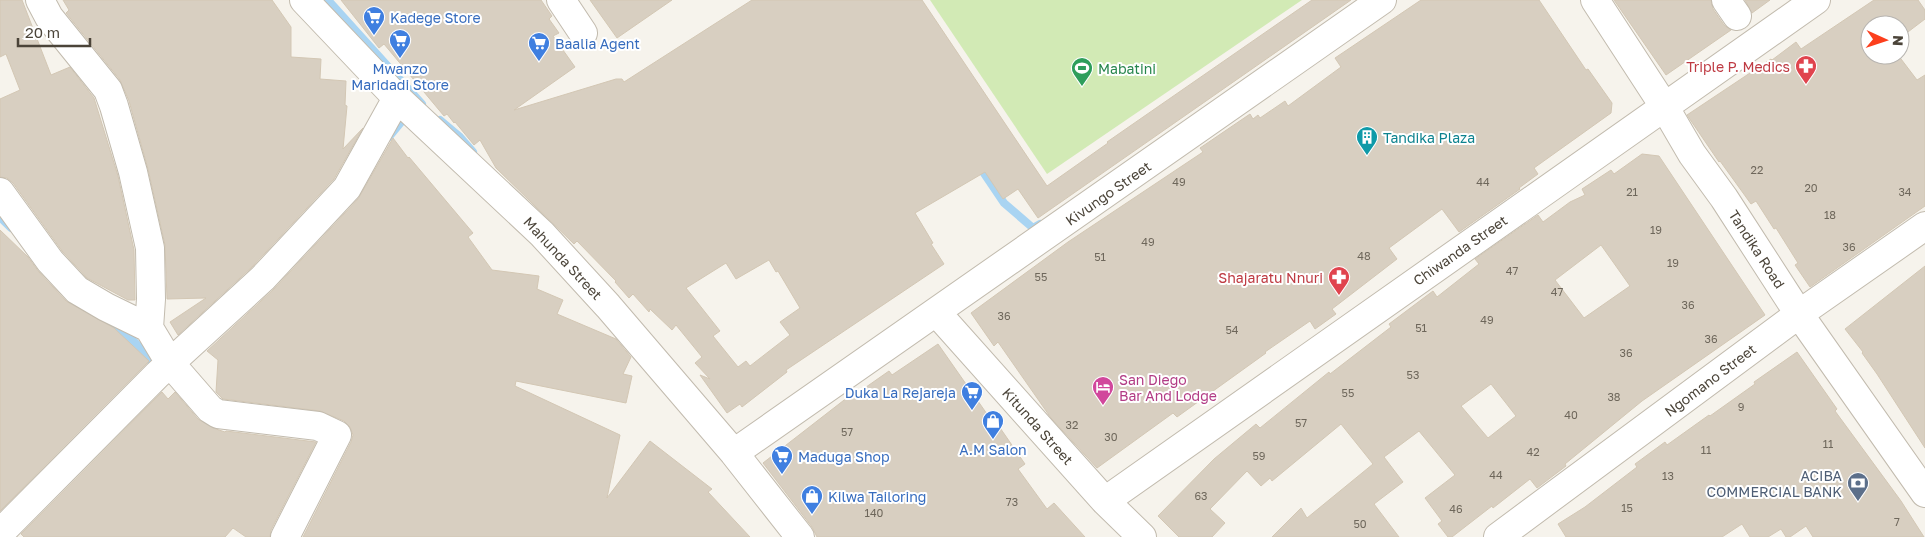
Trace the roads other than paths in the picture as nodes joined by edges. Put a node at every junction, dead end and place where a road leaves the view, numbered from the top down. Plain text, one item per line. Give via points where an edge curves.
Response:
1 (40, 0) edge
2 (304, 0) edge
3 (561, 0) edge
4 (1382, 0) edge
5 (1595, 0) edge
6 (1816, 0) edge
7 (583, 33) dead end
8 (397, 98) junction
9 (1664, 106) junction
10 (0, 192) edge
11 (1925, 226) edge
12 (937, 313) junction
13 (1799, 314) junction
14 (149, 328) junction
15 (170, 363) junction
16 (734, 453) junction
17 (1925, 493) edge
18 (1105, 501) junction
19 (0, 532) edge
20 (285, 537) edge
21 (800, 537) edge
22 (1142, 537) edge
23 (1498, 537) edge

1 - 14 street via 49,17 108,90 114,106 150,248
2 - 8 street, Mahunda Street
3 - 7 street
4 - 12 street, Kivungo Street
5 - 9 street, Tandika Road
6 - 9 street, Chiwanda Street
8 - 15 street via 347,188 263,278
8 - 16 street, Mahunda Street via 542,234
9 - 13 street, Tandika Road via 1692,154
9 - 18 street, Chiwanda Street
10 - 14 street via 50,261 77,290
11 - 13 street, Ngomano Street
12 - 16 street, Kivungo Street
12 - 18 street, Kitunda Street
13 - 17 street, Tandika Road
13 - 23 street, Ngomano Street
14 - 15 street
15 - 19 street
15 - 20 street via 218,414 318,426 337,436
16 - 21 street, Mahunda Street
18 - 22 street, Kitunda Street

